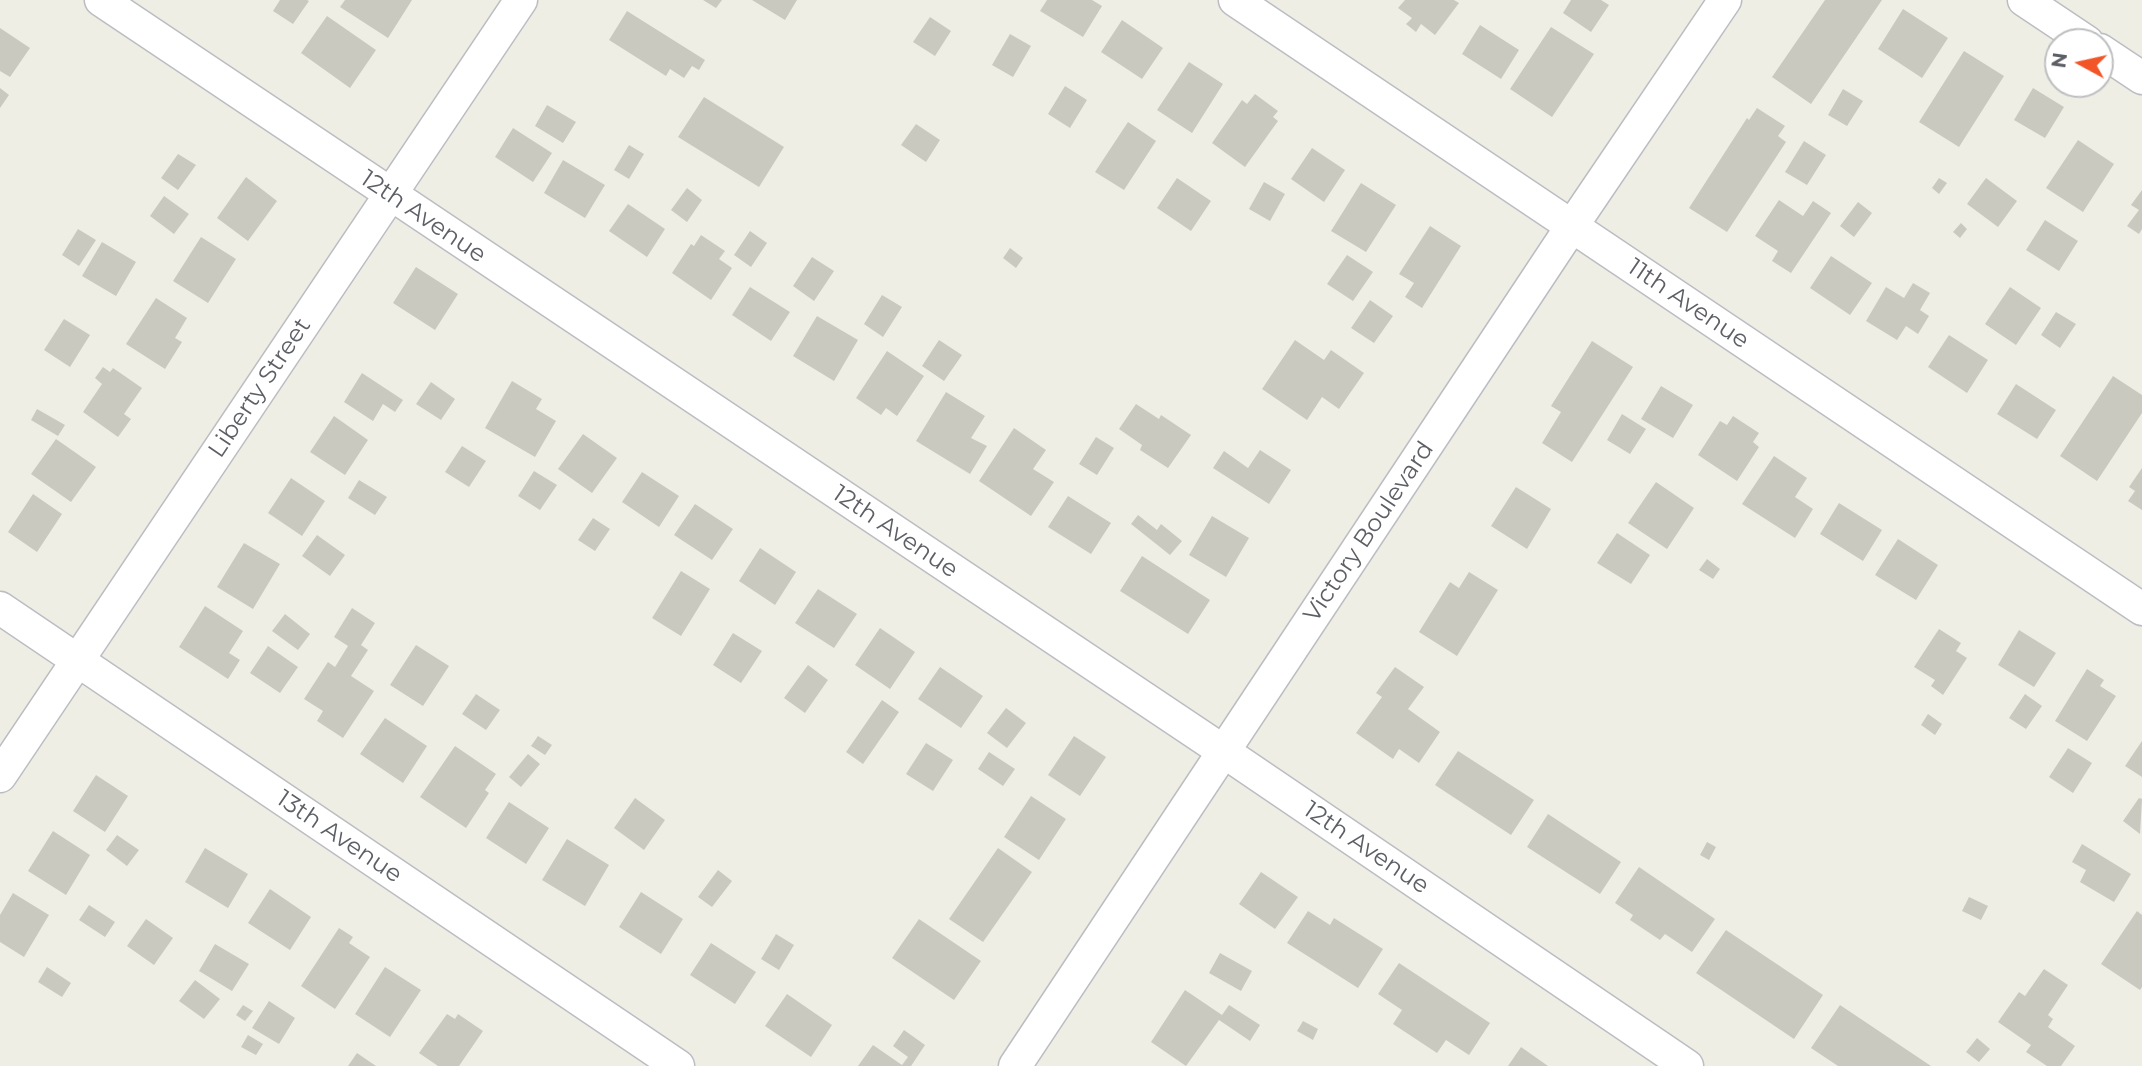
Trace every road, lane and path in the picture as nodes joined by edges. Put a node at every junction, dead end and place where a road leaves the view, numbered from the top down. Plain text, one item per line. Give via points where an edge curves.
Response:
1 (101, 0) edge
2 (521, 0) edge
3 (1235, 0) edge
4 (1725, 0) edge
5 (2024, 0) edge
6 (2066, 28) edge
7 (2114, 59) edge
8 (2142, 78) edge
9 (390, 195) junction
10 (1572, 226) junction
11 (0, 608) edge
12 (2142, 608) edge
13 (78, 660) junction
14 (1223, 751) junction
15 (0, 776) edge
16 (1679, 1064) edge
17 (678, 1066) edge
18 (1015, 1066) edge

1 - 9 street, 12th Avenue
2 - 9 street, Liberty Street
3 - 10 street, 11th Avenue
4 - 10 street, Victory Boulevard
5 - 6 street
7 - 8 street
9 - 13 street, Liberty Street
9 - 14 street, 12th Avenue
10 - 12 street, 11th Avenue
10 - 14 street, Victory Boulevard
11 - 13 street, 13th Avenue
13 - 15 street, Liberty Street
13 - 17 street, 13th Avenue
14 - 16 street, 12th Avenue
14 - 18 street, Victory Boulevard

